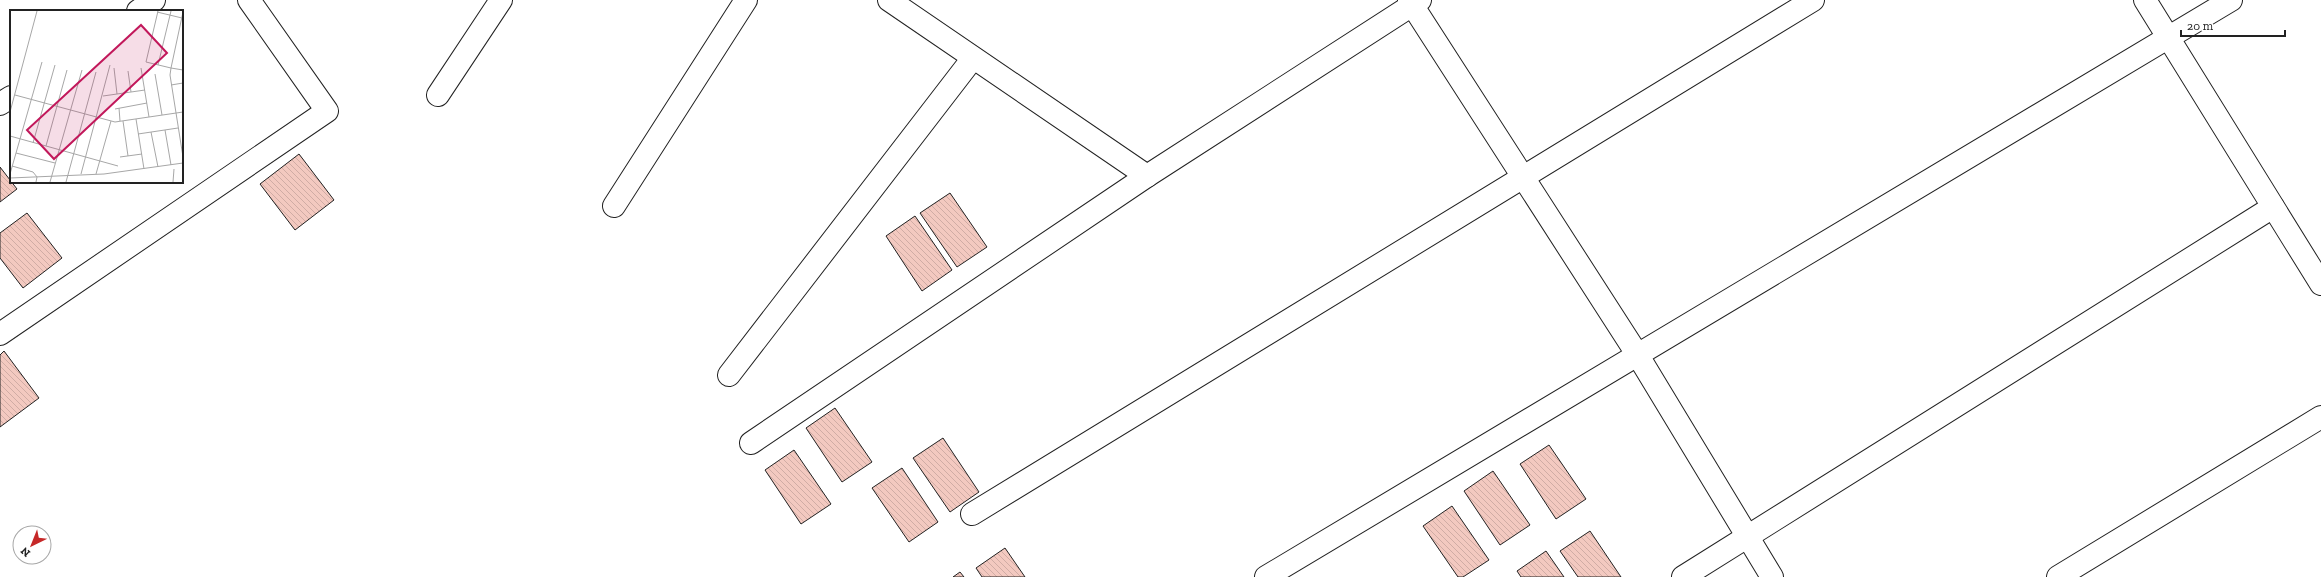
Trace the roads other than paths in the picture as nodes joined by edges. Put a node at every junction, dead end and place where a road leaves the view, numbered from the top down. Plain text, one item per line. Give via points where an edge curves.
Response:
1 (154, 0) edge
2 (249, 0) edge
3 (501, 0) edge
4 (746, 0) edge
5 (889, 0) edge
6 (1813, 0) edge
7 (2144, 0) edge
8 (2232, 0) edge
9 (1414, 2) edge
10 (139, 10) edge
11 (2169, 39) junction
12 (973, 58) junction
13 (438, 95) dead end
14 (10, 98) edge
15 (0, 104) edge
16 (1147, 176) junction
17 (1523, 177) junction
18 (614, 206) dead end
19 (2273, 207) junction
20 (2321, 284) edge
21 (0, 334) edge
22 (1637, 354) junction
23 (729, 375) dead end
24 (2321, 417) edge
25 (751, 443) dead end
26 (972, 514) dead end
27 (1747, 537) junction
28 (1266, 577) edge
29 (1683, 577) edge
30 (1772, 577) edge
31 (2058, 577) edge

1 - 10 street
2 - 21 street via 327,112
3 - 13 street
4 - 18 street
5 - 12 street
6 - 17 street
7 - 11 street
8 - 11 street
9 - 16 street
9 - 17 street
11 - 19 street
11 - 22 street
12 - 16 street
12 - 23 street
14 - 15 street
16 - 25 street
17 - 22 street
17 - 26 street
19 - 20 street
19 - 27 street
22 - 27 street
22 - 28 street
24 - 31 street
27 - 29 street
27 - 30 street

